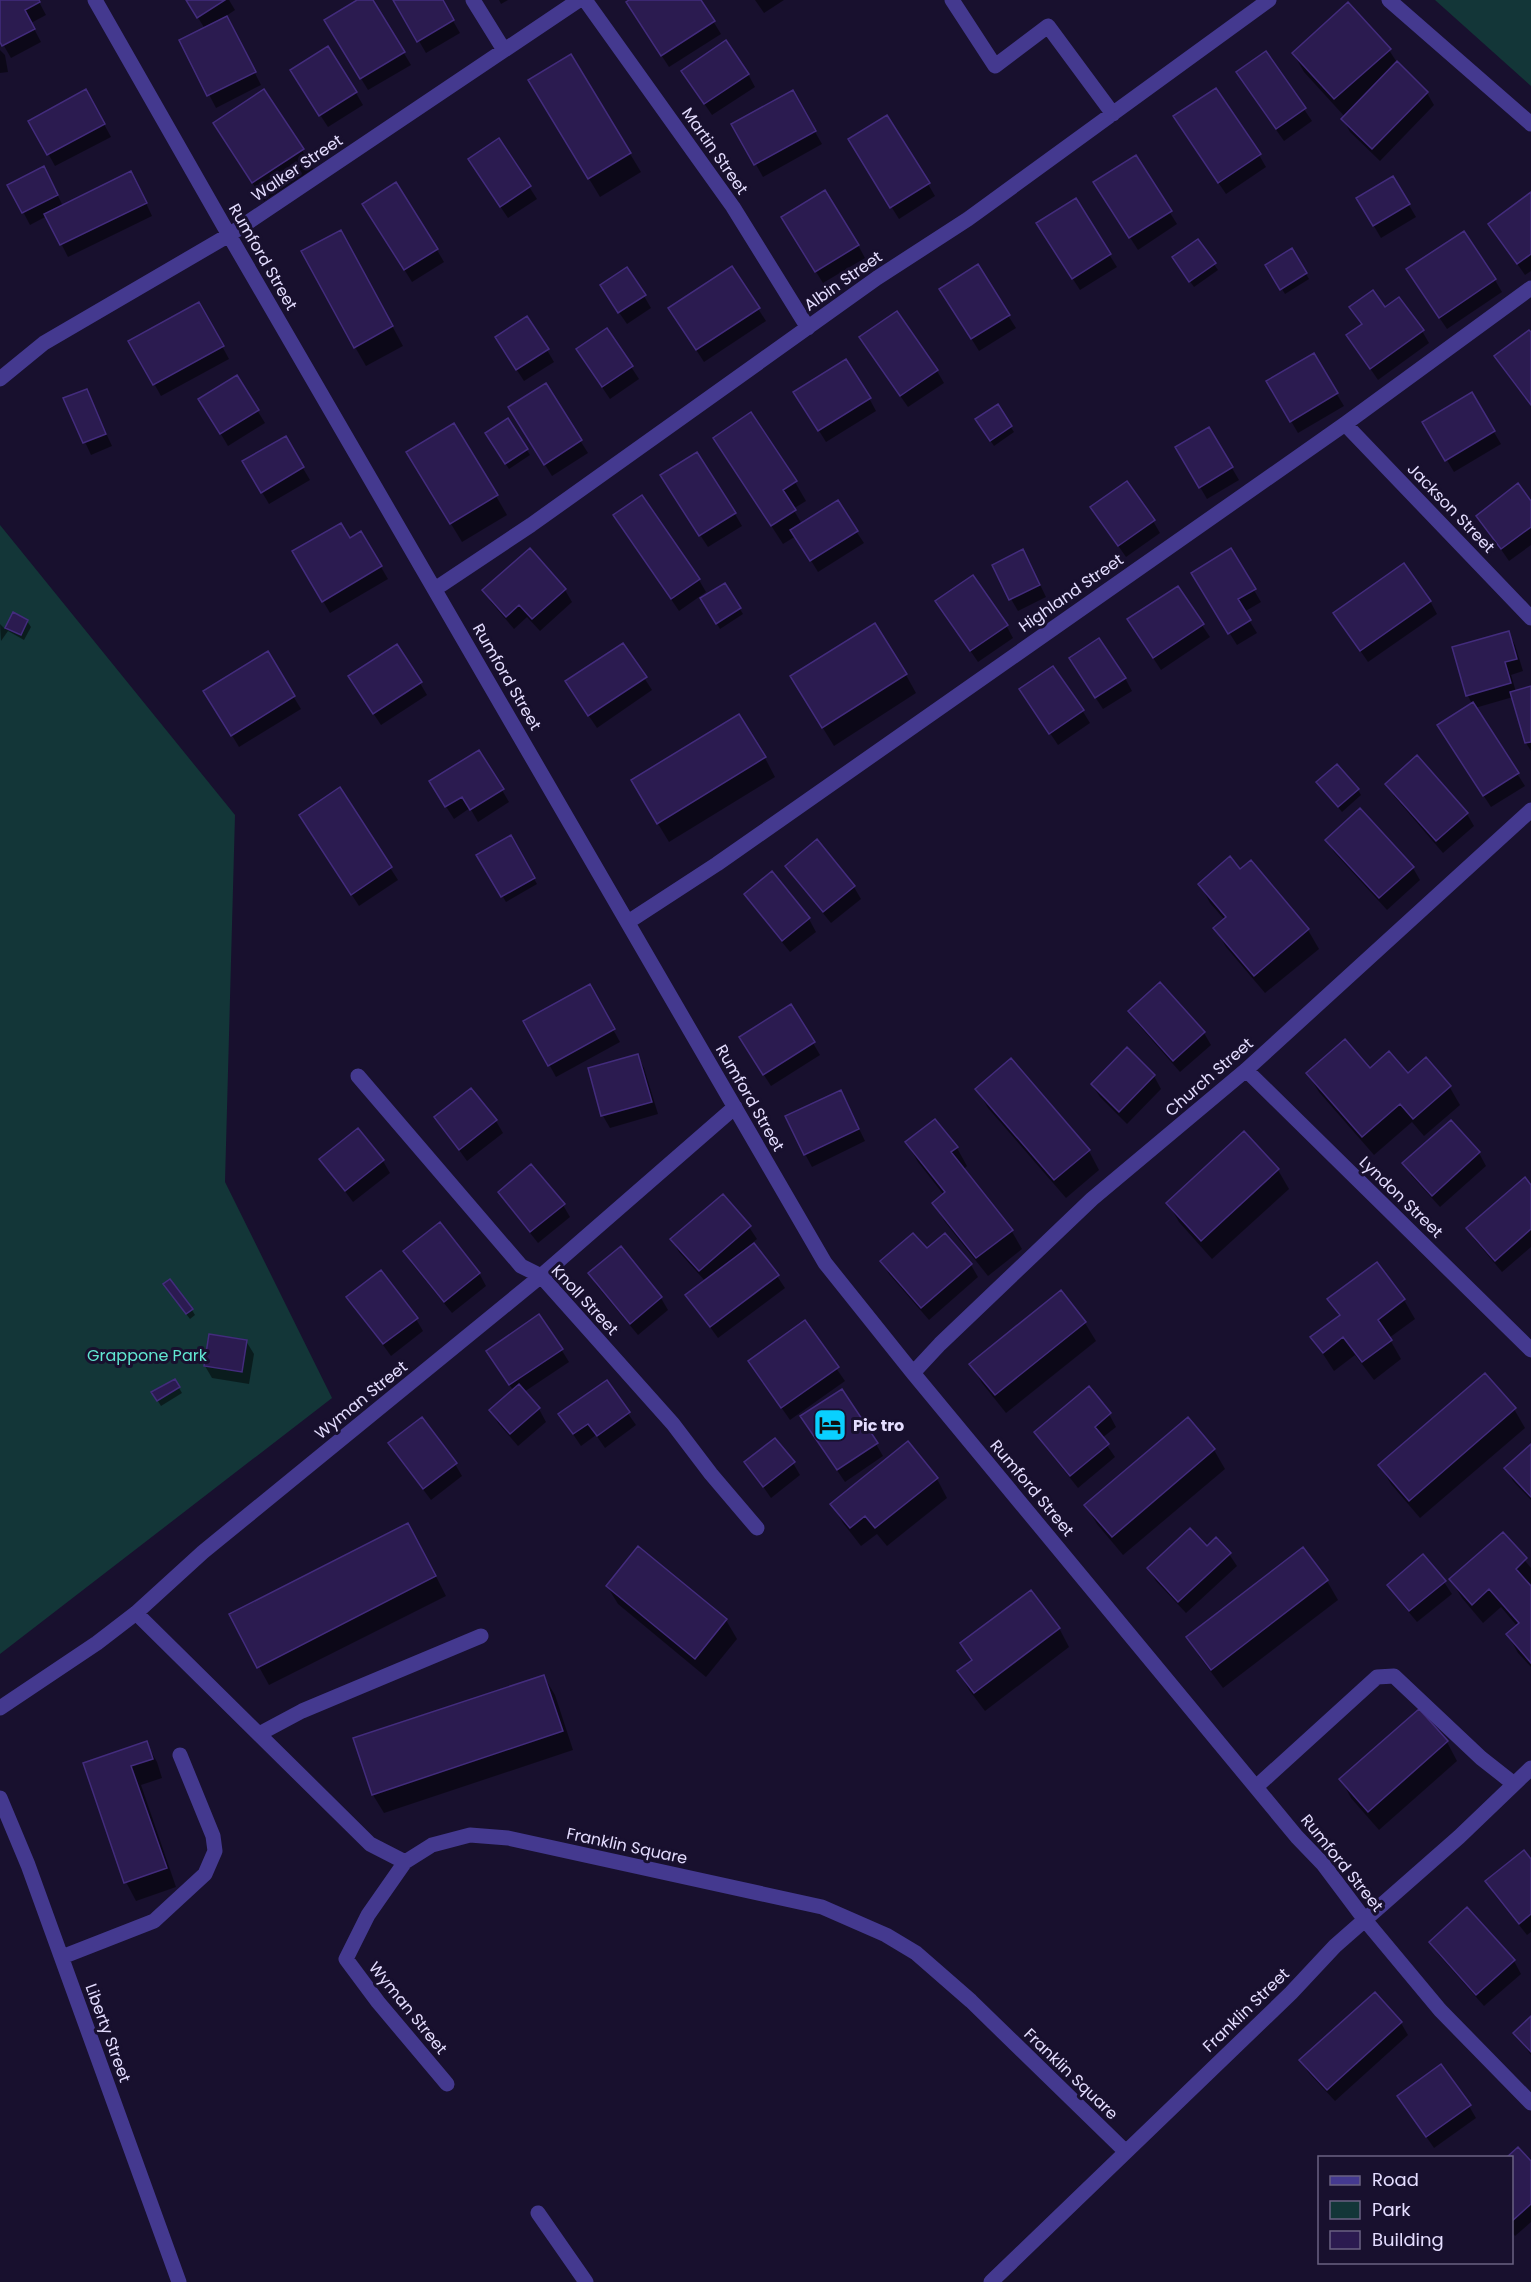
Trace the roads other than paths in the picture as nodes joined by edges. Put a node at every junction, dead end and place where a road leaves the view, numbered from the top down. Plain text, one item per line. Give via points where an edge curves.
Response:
1 (95, 0) edge
2 (473, 0) edge
3 (579, 0) edge
4 (585, 0) edge
5 (952, 0) edge
6 (1269, 0) edge
7 (1389, 0) edge
8 (504, 50) junction
9 (1113, 114) junction
10 (1531, 124) edge
11 (229, 235) junction
12 (1531, 288) edge
13 (808, 328) junction
14 (0, 379) edge
15 (1345, 424) junction
16 (435, 589) junction
17 (1531, 618) edge
18 (1531, 810) edge
19 (628, 922) junction
20 (1246, 1070) junction
21 (358, 1076) dead end
22 (735, 1107) junction
23 (541, 1276) junction
24 (1531, 1350) edge
25 (913, 1373) junction
26 (757, 1527) dead end
27 (136, 1613) junction
28 (481, 1636) dead end
29 (0, 1708) edge
30 (259, 1734) junction
31 (180, 1755) dead end
32 (1531, 1768) edge
33 (1514, 1784) junction
34 (1256, 1787) junction
35 (0, 1798) edge
36 (405, 1862) junction
37 (1365, 1920) junction
38 (62, 1957) junction
39 (447, 2084) dead end
40 (1531, 2103) edge
41 (1125, 2151) junction
42 (538, 2213) dead end
43 (179, 2282) edge
44 (586, 2282) edge
45 (991, 2282) edge

1 - 11 street, Rumford Street
2 - 8 street
3 - 8 street, Walker Street
4 - 13 street, Martin Street via 733,207
5 - 9 street via 995,66 1048,26
6 - 9 street, Albin Street
7 - 10 street
8 - 11 street, Walker Street
9 - 13 street, Albin Street
11 - 14 street, Walker Street via 44,343
11 - 16 street, Rumford Street
12 - 15 street, Highland Street
13 - 16 street, Albin Street
15 - 17 street, Jackson Street
15 - 19 street, Highland Street via 717,864
16 - 19 street, Rumford Street
18 - 20 street, Church Street
19 - 22 street, Rumford Street
20 - 24 street, Lyndon Street
20 - 25 street, Church Street via 1092,1199
21 - 23 street, Knoll Street via 520,1266
22 - 23 street, Wyman Street
22 - 25 street, Rumford Street via 825,1263
23 - 26 street, Knoll Street via 673,1424
23 - 27 street, Wyman Street via 203,1552
25 - 34 street, Rumford Street
27 - 29 street, Wyman Street
27 - 30 street
28 - 30 street via 302,1711
30 - 36 street via 370,1844
31 - 38 street via 213,1836 215,1851 205,1874 154,1921
32 - 33 street, Franklin Street
33 - 34 street via 1394,1676 1377,1677
33 - 37 street, Franklin Street
34 - 37 street, Rumford Street via 1323,1864
35 - 38 street, Liberty Street
36 - 39 street, Wyman Street via 368,1915 346,1959
36 - 41 street, Franklin Square via 432,1845 470,1835 508,1838 822,1906 916,1953
37 - 40 street, Rumford Street via 1440,2010
37 - 41 street, Franklin Street
38 - 43 street, Liberty Street
41 - 45 street, Franklin Street
42 - 44 street

